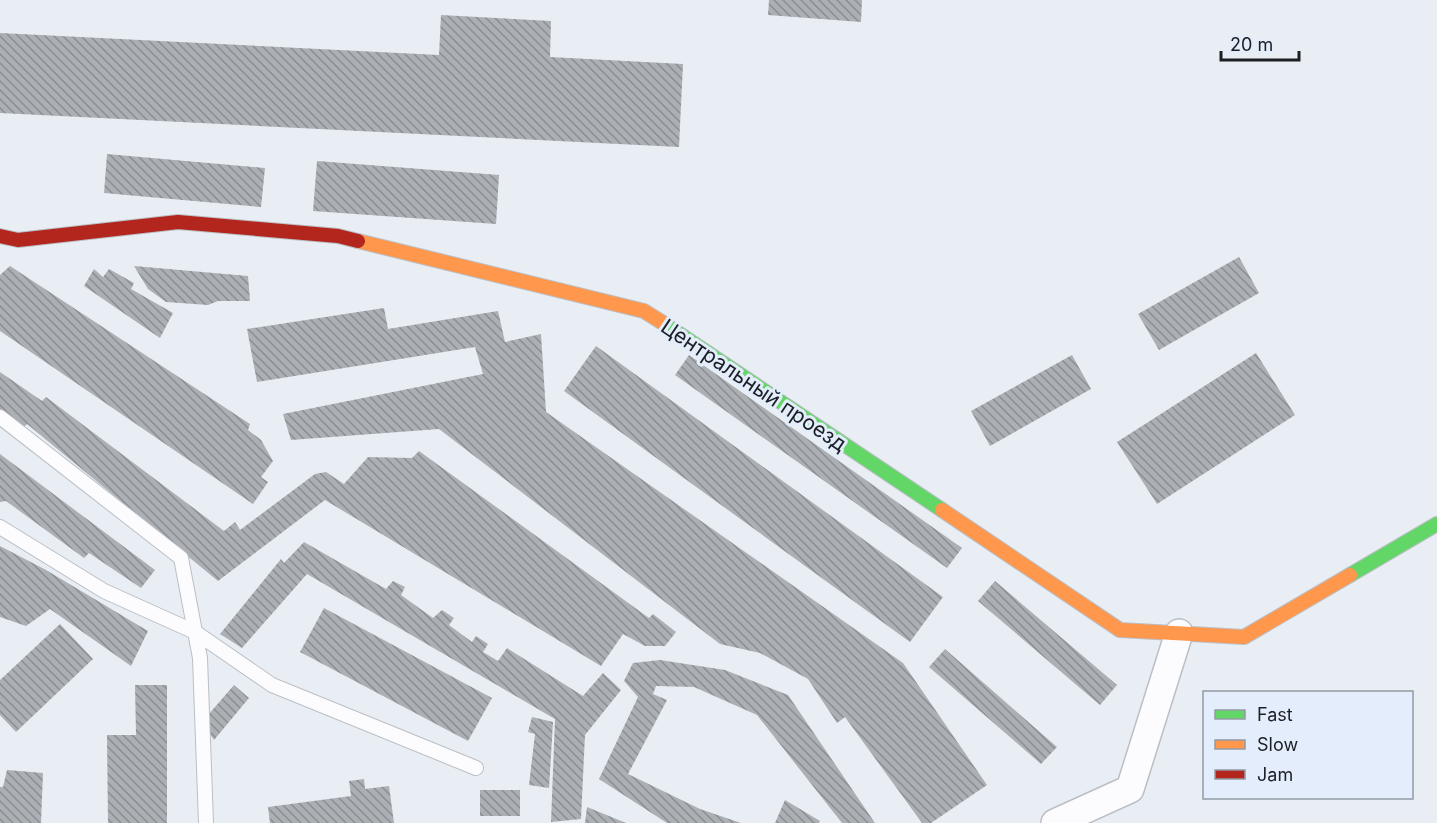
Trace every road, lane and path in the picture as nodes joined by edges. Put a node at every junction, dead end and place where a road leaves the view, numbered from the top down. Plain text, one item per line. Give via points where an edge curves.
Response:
1 (0, 236) edge
2 (0, 417) edge
3 (1437, 524) edge
4 (0, 527) edge
5 (195, 632) junction
6 (1179, 633) junction
7 (477, 768) dead end
8 (206, 823) edge
9 (1055, 823) edge

1 - 6 street, Центральный проезд via 18,240 177,222 338,236 644,311 1120,630
2 - 5 lane via 181,558
3 - 6 street, Центральный проезд via 1244,637
4 - 5 lane via 104,591
5 - 7 lane via 272,685
5 - 8 lane via 200,658
6 - 9 street via 1130,789

